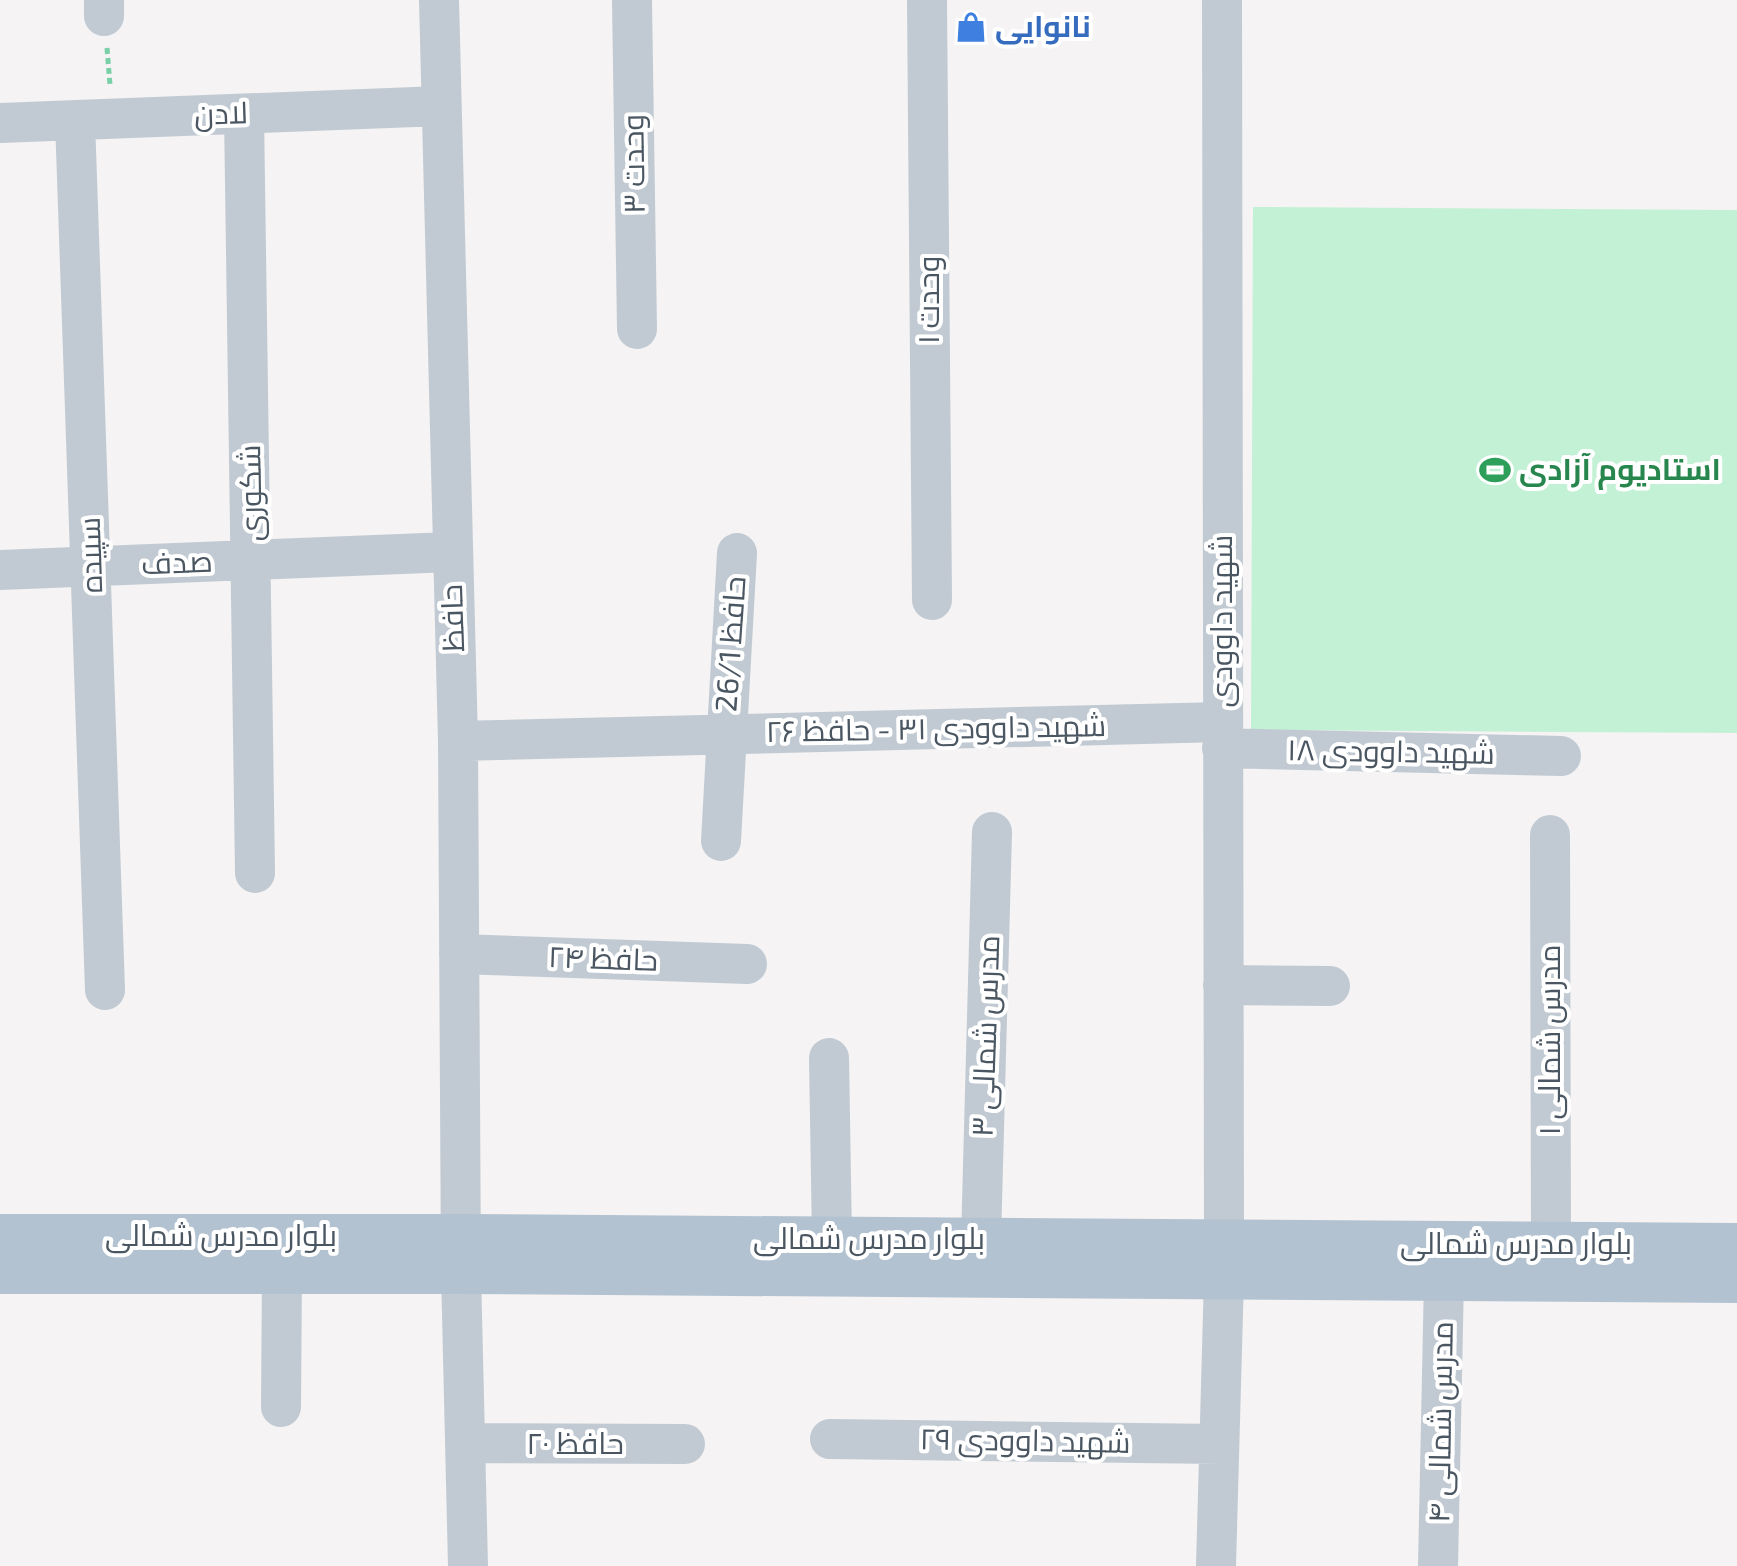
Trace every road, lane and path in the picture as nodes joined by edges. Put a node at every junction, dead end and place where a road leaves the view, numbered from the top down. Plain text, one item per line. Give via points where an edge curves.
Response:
1 (439, 0) edge
2 (632, 0) edge
3 (927, 0) edge
4 (1222, 0) edge
5 (104, 8) edge
6 (441, 106) junction
7 (244, 114) junction
8 (94, 119) junction
9 (0, 123) edge
10 (637, 329) dead end
11 (451, 552) junction
12 (737, 553) dead end
13 (252, 559) junction
14 (92, 566) junction
15 (0, 570) edge
16 (932, 600) dead end
17 (725, 734) junction
18 (1222, 735) junction
19 (458, 741) junction
20 (1561, 756) dead end
21 (992, 832) dead end
22 (1550, 835) dead end
23 (721, 841) dead end
24 (255, 873) dead end
25 (459, 954) junction
26 (747, 964) dead end
27 (1223, 985) junction
28 (1330, 986) dead end
29 (105, 990) dead end
30 (829, 1058) dead end
31 (0, 1236) edge
32 (832, 1239) junction
33 (981, 1240) junction
34 (1551, 1244) junction
35 (1737, 1245) edge
36 (461, 1254) junction
37 (1224, 1259) junction
38 (0, 1272) edge
39 (282, 1272) junction
40 (1444, 1279) junction
41 (1737, 1281) edge
42 (281, 1407) dead end
43 (830, 1439) dead end
44 (465, 1443) junction
45 (685, 1444) dead end
46 (1219, 1444) junction
47 (468, 1566) edge
48 (1216, 1566) edge
49 (1438, 1566) edge

1 - 6 street, حافظ
2 - 10 street, وحدت ۳
3 - 16 street, وحدت ۱
4 - 18 street, شهید داوودی
5 - 8 path
6 - 7 street, لادن
6 - 11 street, حافظ
7 - 8 street, لادن
7 - 13 street, شکوری
8 - 9 street, لادن
8 - 14 street, سپیده
11 - 13 street, صدف
11 - 19 street, حافظ
12 - 17 street, حافظ 26/1
13 - 14 street, صدف
13 - 24 street, شکوری
14 - 15 street, صدف
14 - 29 street, سپیده
17 - 18 street, شهید داوودی ۳۱ - حافظ ۲۶
17 - 19 street, شهید داوودی ۳۱ - حافظ ۲۶
17 - 23 street, حافظ 26/1
18 - 20 street, شهید داوودی ۱۸
18 - 27 street, شهید داوودی
19 - 25 street, حافظ
21 - 33 street, مدرس شمالی ۳
22 - 34 street, مدرس شمالی ۱
25 - 26 street, حافظ ۲۴
25 - 36 street, حافظ
27 - 28 street
27 - 37 street, شهید داوودی
30 - 32 street
31 - 36 main road, بلوار مدرس شمالی
32 - 33 main road, بلوار مدرس شمالی
32 - 36 main road, بلوار مدرس شمالی
33 - 37 main road, بلوار مدرس شمالی
34 - 35 main road, بلوار مدرس شمالی
34 - 37 main road, بلوار مدرس شمالی
36 - 37 main road, بلوار مدرس شمالی
36 - 39 main road, بلوار مدرس شمالی
36 - 44 street, حافظ
37 - 40 main road, بلوار مدرس شمالی
37 - 46 street, شهید داوودی
38 - 39 main road, بلوار مدرس شمالی
39 - 42 street
40 - 41 main road, بلوار مدرس شمالی
40 - 49 street, مدرس شمالی ۴
43 - 46 street, شهید داوودی ۲۹
44 - 45 street, حافظ ۲۰
44 - 47 street, حافظ
46 - 48 street, شهید داوودی

